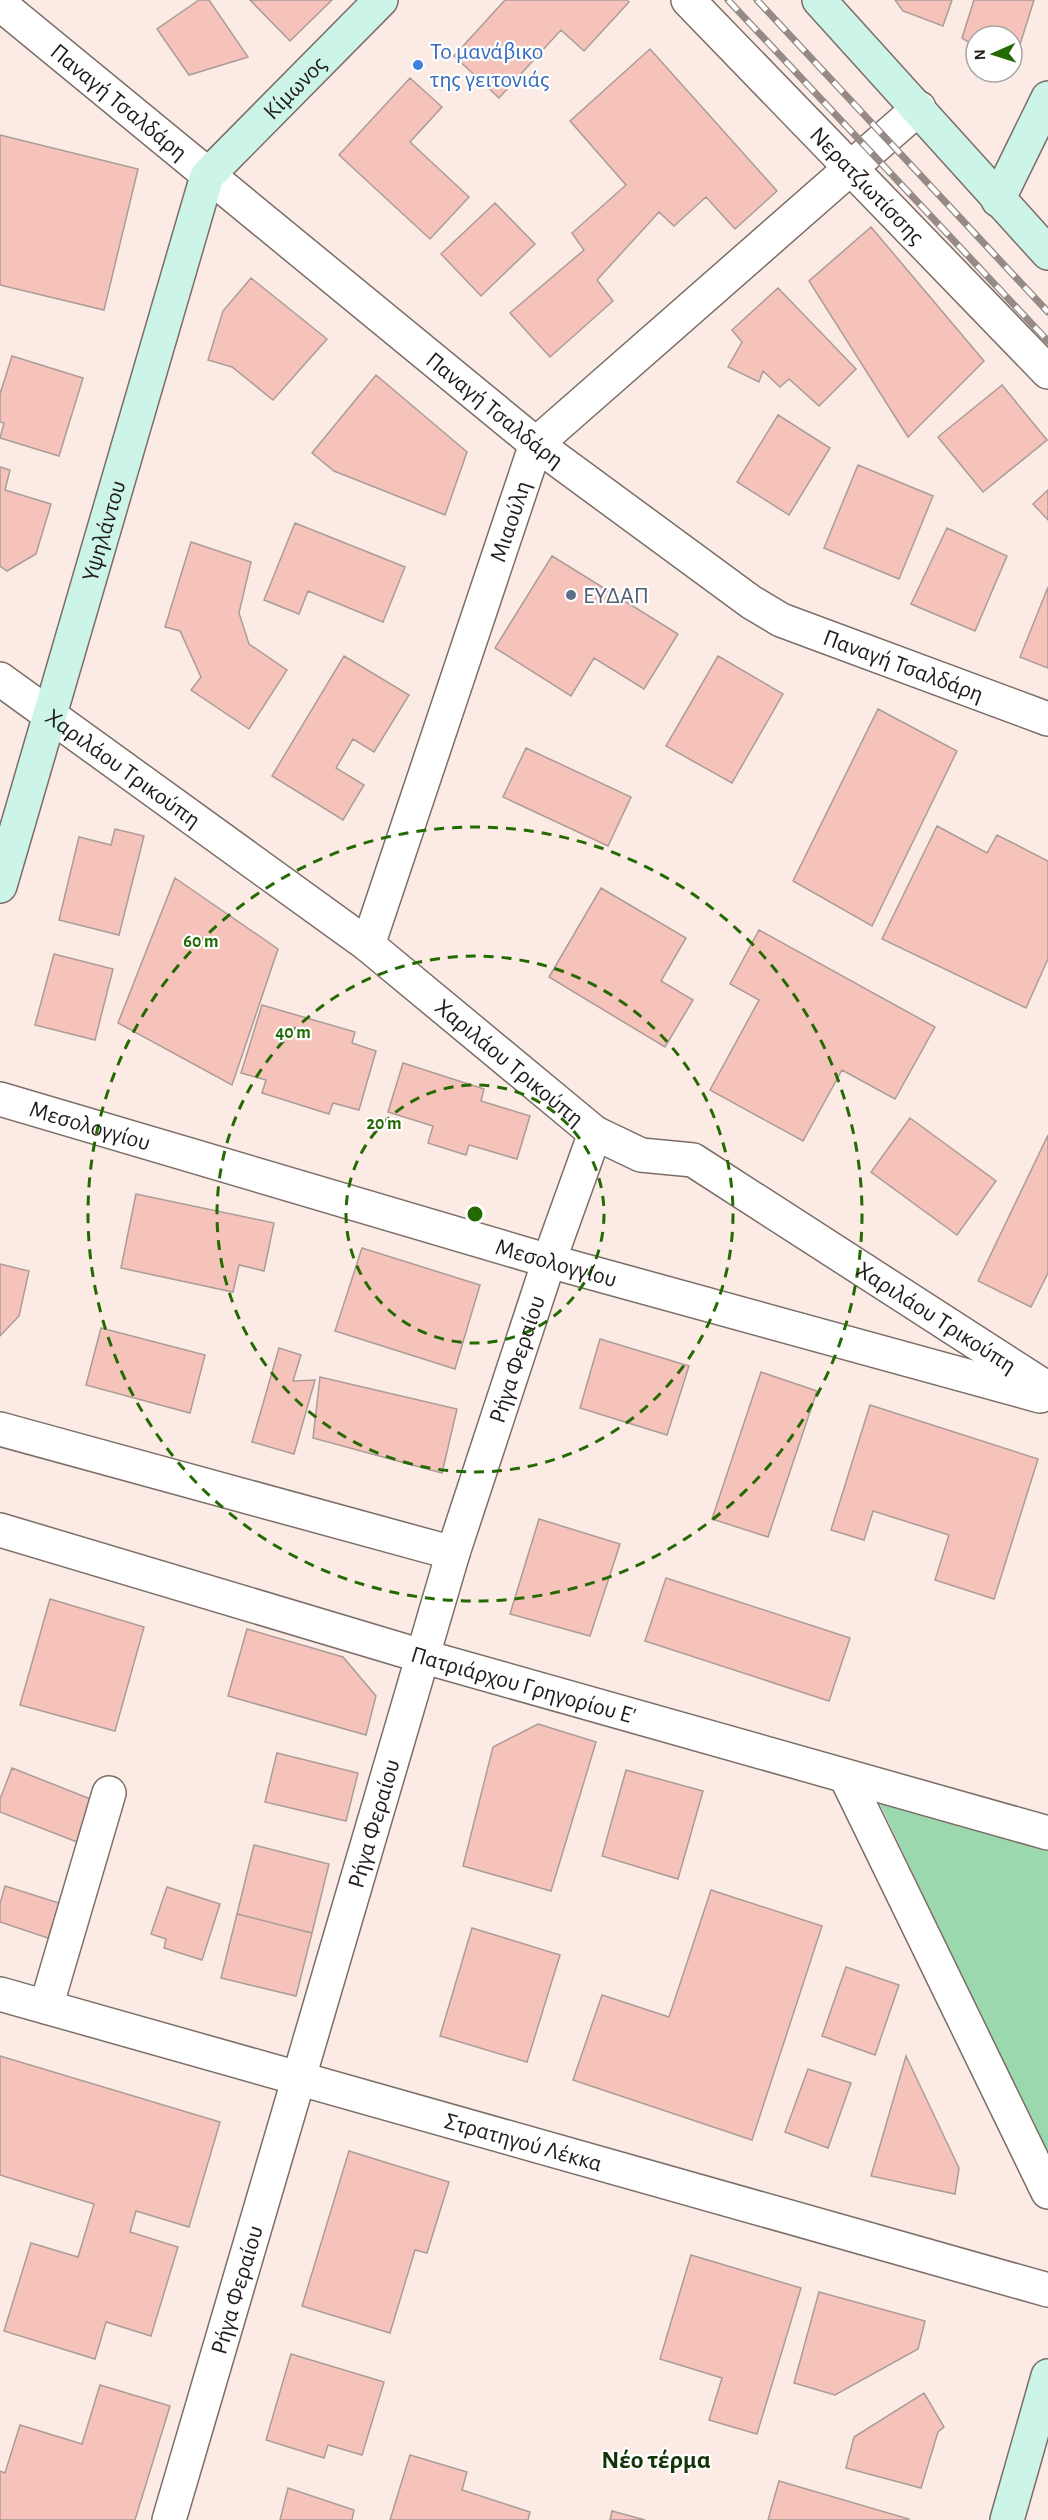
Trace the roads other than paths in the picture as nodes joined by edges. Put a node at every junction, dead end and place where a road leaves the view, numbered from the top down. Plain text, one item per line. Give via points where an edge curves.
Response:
1 (381, 0) edge
2 (688, 0) edge
3 (819, 0) edge
4 (0, 4) edge
5 (1048, 98) edge
6 (919, 108) junction
7 (850, 166) junction
8 (207, 176) junction
9 (998, 200) junction
10 (1048, 253) edge
11 (1048, 372) edge
12 (536, 444) junction
13 (0, 679) edge
14 (50, 717) junction
15 (1048, 719) edge
16 (0, 886) edge
17 (368, 945) junction
18 (0, 1099) edge
19 (595, 1133) junction
20 (549, 1261) junction
21 (1048, 1389) edge
22 (1048, 1398) edge
23 (0, 1429) edge
24 (0, 1530) edge
25 (453, 1553) junction
26 (424, 1657) junction
27 (846, 1777) junction
28 (109, 1793) dead end
29 (1048, 1833) edge
30 (0, 1994) edge
31 (46, 2007) junction
32 (300, 2079) junction
33 (1048, 2192) edge
34 (1048, 2290) edge
35 (1048, 2376) edge
36 (169, 2520) edge
37 (1007, 2520) edge

1 - 8 street, Κίμωνος
2 - 7 street, Νερατζιωτίσσης
3 - 6 street
4 - 8 street, Παναγή Τσαλδάρη
5 - 9 street
6 - 7 street, Μιαούλη
6 - 9 street
7 - 11 street, Νερατζιωτίσσης
7 - 12 street, Μιαούλη
8 - 12 street, Παναγή Τσαλδάρη
8 - 14 street, Υψηλάντου
9 - 10 street
12 - 15 street, Παναγή Τσαλδάρη via 780,620
12 - 17 street, Μιαούλη
13 - 14 street, Χαριλάου Τρικούπη
14 - 16 street, Υψηλάντου
14 - 17 street, Χαριλάου Τρικούπη
17 - 19 street, Χαριλάου Τρικούπη
18 - 20 street, Μεσολογγίου
19 - 20 street, Ρήγα Φεραίου
19 - 21 street, Χαριλάου Τρικούπη via 641,1155 693,1160
20 - 22 street, Μεσολογγίου
20 - 25 street, Ρήγα Φεραίου
23 - 25 street
24 - 26 street, Πατριάρχου Γρηγορίου Ε'
25 - 26 street, Ρήγα Φεραίου
26 - 27 street, Πατριάρχου Γρηγορίου Ε'
26 - 32 street, Ρήγα Φεραίου
27 - 29 street, Πατριάρχου Γρηγορίου Ε'
27 - 33 street
28 - 31 street
30 - 31 street, Στρατηγού Λέκκα
31 - 32 street, Στρατηγού Λέκκα
32 - 34 street, Στρατηγού Λέκκα
32 - 36 street, Ρήγα Φεραίου
35 - 37 street

